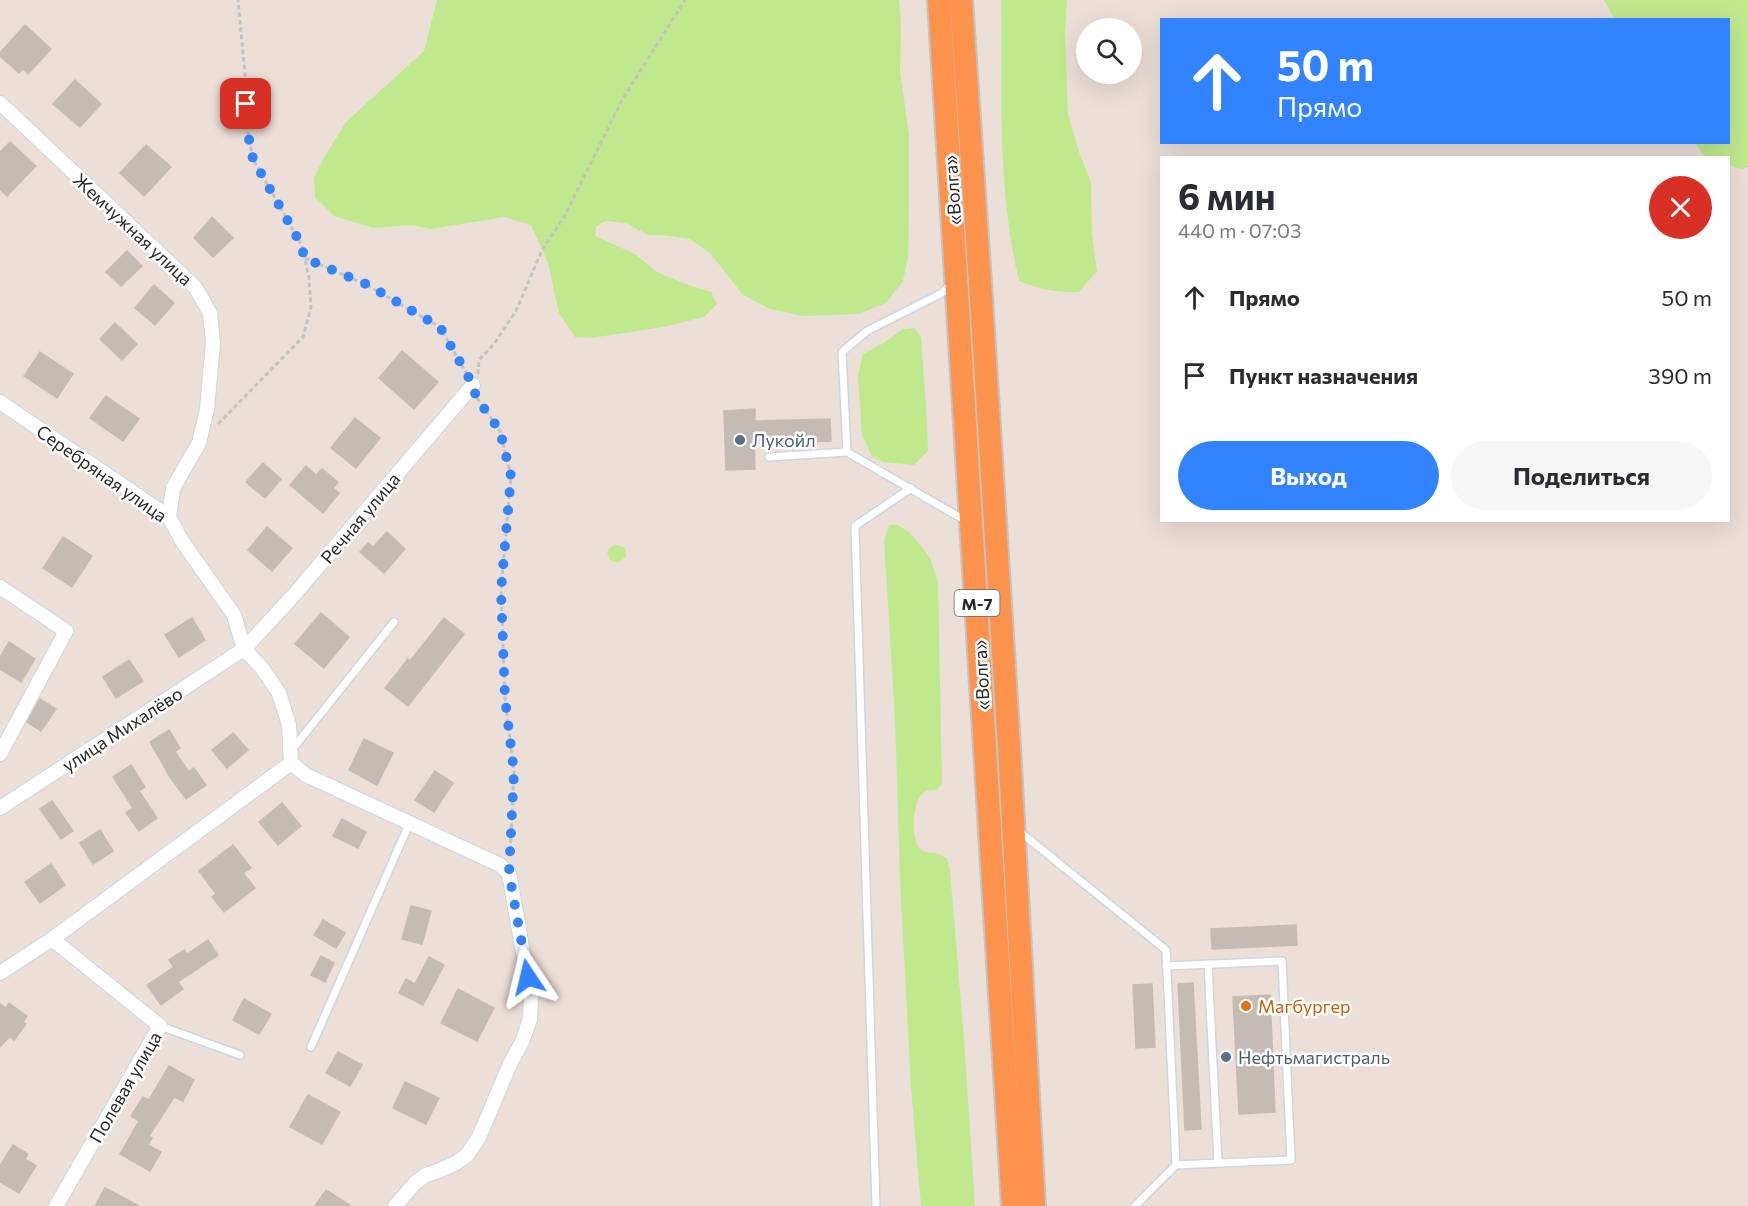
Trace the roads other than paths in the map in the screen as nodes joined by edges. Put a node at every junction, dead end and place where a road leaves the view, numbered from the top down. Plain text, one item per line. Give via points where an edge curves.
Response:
1 (939, 0) edge
2 (961, 0) edge
3 (0, 103) edge
4 (957, 276) junction
5 (473, 385) road end
6 (0, 402) edge
7 (846, 452) junction
8 (769, 457) dead end
9 (911, 488) junction
10 (169, 517) junction
11 (972, 525) junction
12 (0, 587) edge
13 (394, 622) dead end
14 (244, 649) junction
15 (0, 754) edge
16 (290, 757) junction
17 (0, 808) edge
18 (410, 822) junction
19 (1013, 826) junction
20 (52, 939) junction
21 (1208, 964) junction
22 (1167, 966) junction
23 (0, 973) edge
24 (160, 1026) junction
25 (311, 1047) dead end
26 (240, 1055) dead end
27 (1218, 1163) junction
28 (1176, 1165) junction
29 (56, 1206) edge
30 (394, 1206) edge
31 (876, 1206) edge
32 (1013, 1206) edge
33 (1034, 1206) edge
34 (1136, 1206) edge

1 - 4 highway, «Волга» / М-7
2 - 19 highway, «Волга» / М-7
3 - 10 street, Жемчужная улица via 195,287 210,313 213,343 207,409 199,442 173,488
4 - 7 lane via 942,293 867,331 842,352
4 - 11 highway, «Волга» / М-7
5 - 14 street, Речная улица
6 - 10 street, Серебряная улица
7 - 8 lane
7 - 9 lane
9 - 11 lane
9 - 31 lane via 855,526
10 - 14 street, Серебряная улица via 234,615
11 - 32 highway, «Волга» / М-7
12 - 15 street via 66,631
13 - 16 lane
14 - 16 street via 279,693 289,725
14 - 17 street, улица Михалёво
16 - 18 street via 306,775
16 - 20 street
18 - 25 lane
18 - 30 street via 509,873 531,998 530,1019 522,1042 479,1137 467,1155 426,1175
19 - 22 lane via 1166,950
19 - 33 highway, «Волга» / М-7
20 - 23 street
20 - 24 street, Полевая улица
21 - 22 lane
21 - 27 lane
21 - 27 lane via 1282,961 1292,1160
22 - 28 lane
24 - 26 lane
24 - 29 street, Полевая улица
27 - 28 lane
28 - 34 lane

